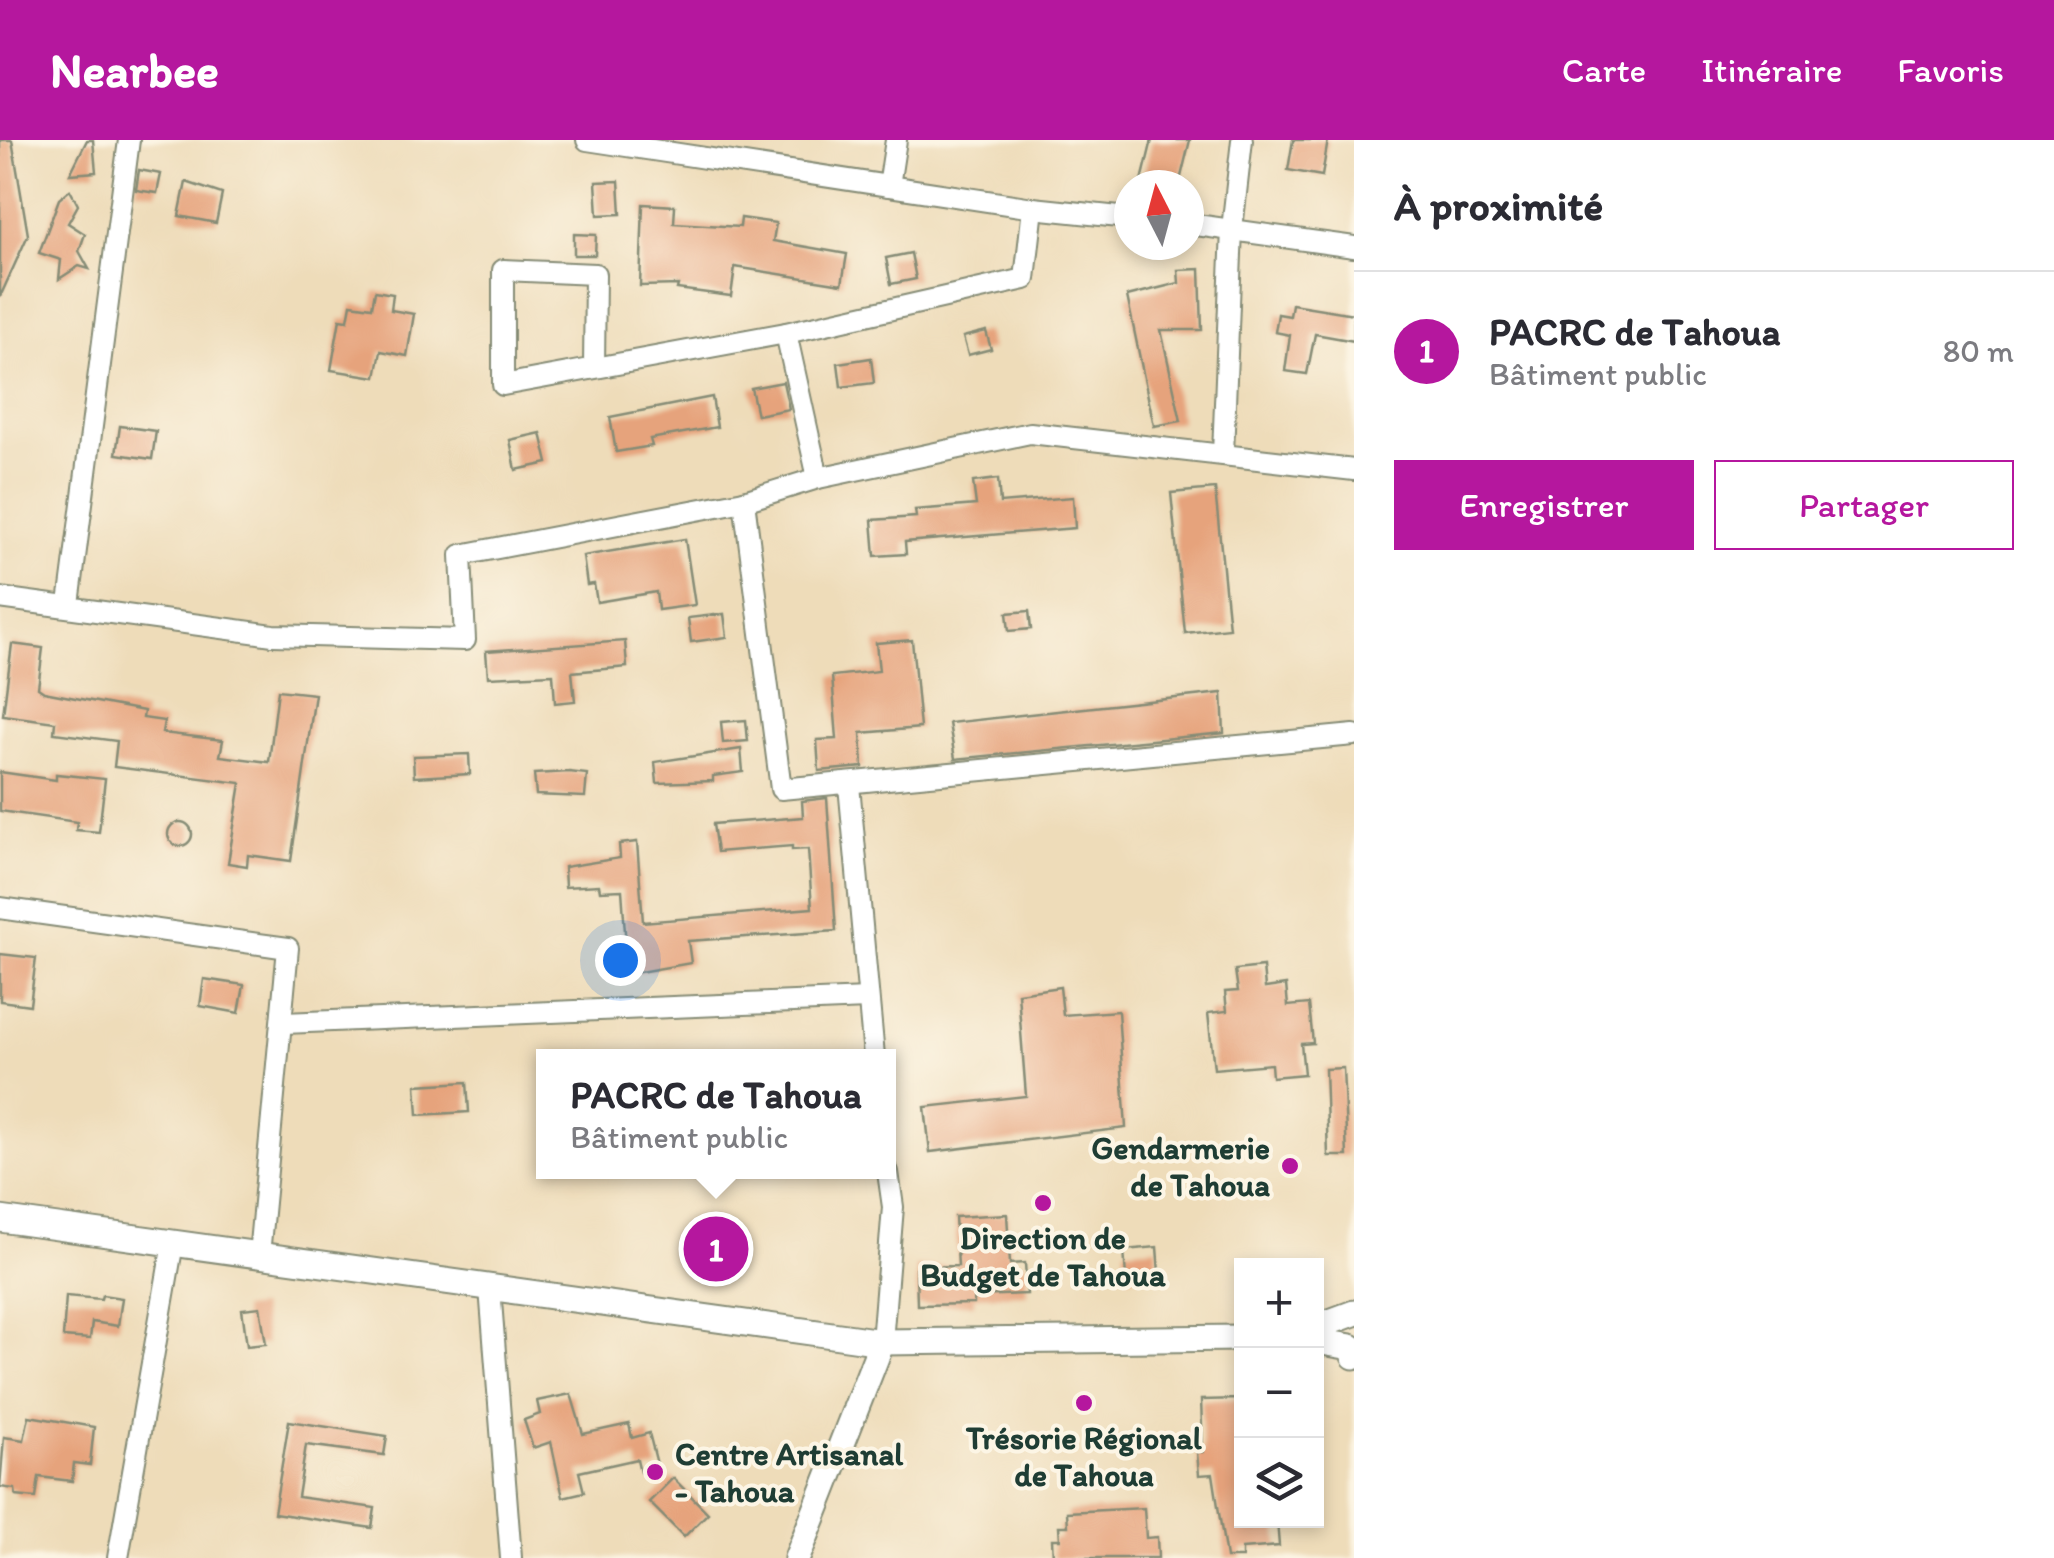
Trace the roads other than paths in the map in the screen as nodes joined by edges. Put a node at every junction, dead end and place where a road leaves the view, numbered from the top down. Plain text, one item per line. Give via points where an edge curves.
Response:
1 (129, 140) edge
2 (587, 140) edge
3 (896, 140) edge
4 (1242, 140) edge
5 (889, 186) junction
6 (1033, 208) junction
7 (1114, 216) edge
8 (1204, 226) edge
9 (1232, 229) junction
10 (1354, 247) edge
11 (786, 333) junction
12 (594, 367) junction
13 (1223, 454) junction
14 (1354, 470) edge
15 (818, 478) junction
16 (744, 501) junction
17 (0, 598) edge
18 (69, 604) junction
19 (1354, 734) edge
20 (849, 785) junction
21 (0, 908) edge
22 (868, 999) junction
23 (284, 1023) junction
24 (873, 1049) edge
25 (889, 1179) edge
26 (0, 1219) edge
27 (174, 1243) junction
28 (258, 1255) junction
29 (490, 1288) junction
30 (1354, 1314) edge
31 (1324, 1324) edge
32 (1234, 1338) edge
33 (882, 1342) junction
34 (1324, 1343) edge
35 (1353, 1352) edge
36 (118, 1558) edge
37 (511, 1558) edge
38 (797, 1558) edge

1 - 18 street
2 - 5 street
3 - 5 street
4 - 9 street
5 - 6 street
6 - 7 street
6 - 11 street via 1026,279
8 - 9 street
9 - 10 street
9 - 13 street
11 - 12 street
11 - 15 street
12 - 12 street via 596,274 502,270 503,384
13 - 14 street
13 - 15 street via 1030,433
15 - 16 street
16 - 18 street via 461,555 465,640 274,635
16 - 20 street via 781,789
17 - 18 street
19 - 20 street
20 - 22 street
21 - 23 street via 288,948
22 - 23 street
22 - 24 street
23 - 28 street
25 - 33 street via 893,1207
26 - 27 street
27 - 28 street
27 - 36 street
28 - 29 street
29 - 33 street
29 - 37 street
30 - 31 street
30 - 35 street via 1347,1333
32 - 33 street
33 - 38 street
34 - 35 street

